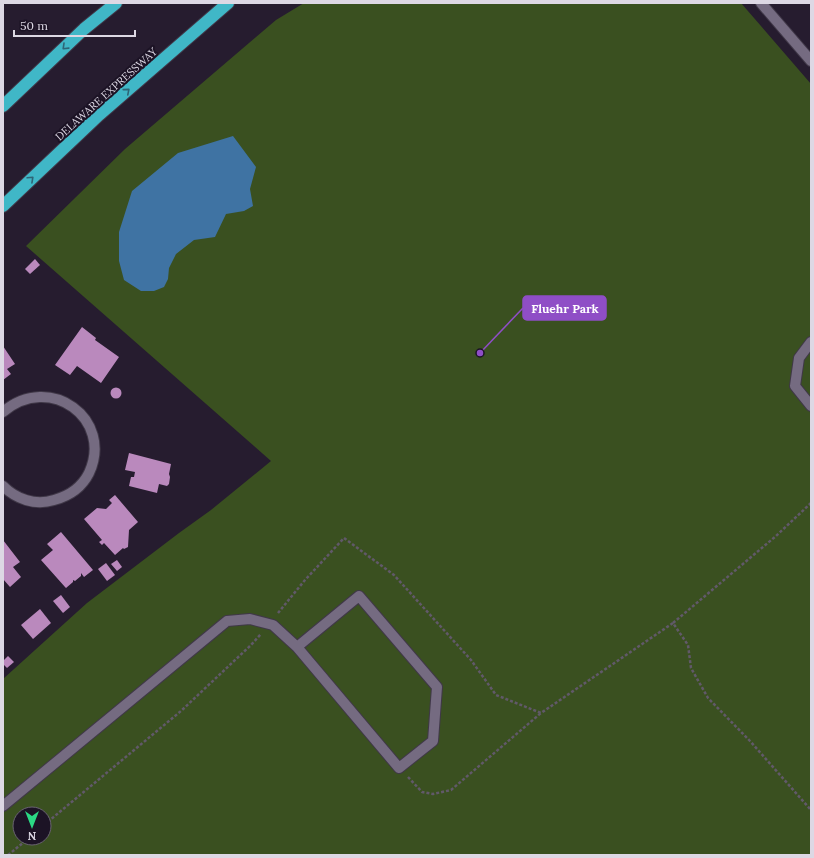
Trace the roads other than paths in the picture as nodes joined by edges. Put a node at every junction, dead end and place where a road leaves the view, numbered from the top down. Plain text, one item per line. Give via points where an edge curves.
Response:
1 (116, 3) edge
2 (228, 3) edge
3 (761, 3) edge
4 (811, 60) edge
5 (3, 106) edge
6 (3, 206) edge
7 (811, 342) edge
8 (811, 406) edge
9 (3, 412) edge
10 (3, 486) edge
11 (297, 647) junction
12 (3, 806) edge

1 -> 5 highway via 84,29
6 -> 2 highway, DELAWARE EXPRESSWAY via 99,115
3 - 4 street
7 - 8 street via 799,358 795,386
9 - 10 street via 20,400 31,397 42,396 64,401 85,419 92,434 94,456 87,477 72,493 62,498 46,502 29,501
11 - 11 street via 399,768 433,741 437,687 359,596
11 - 12 street via 273,625 250,619 227,621

